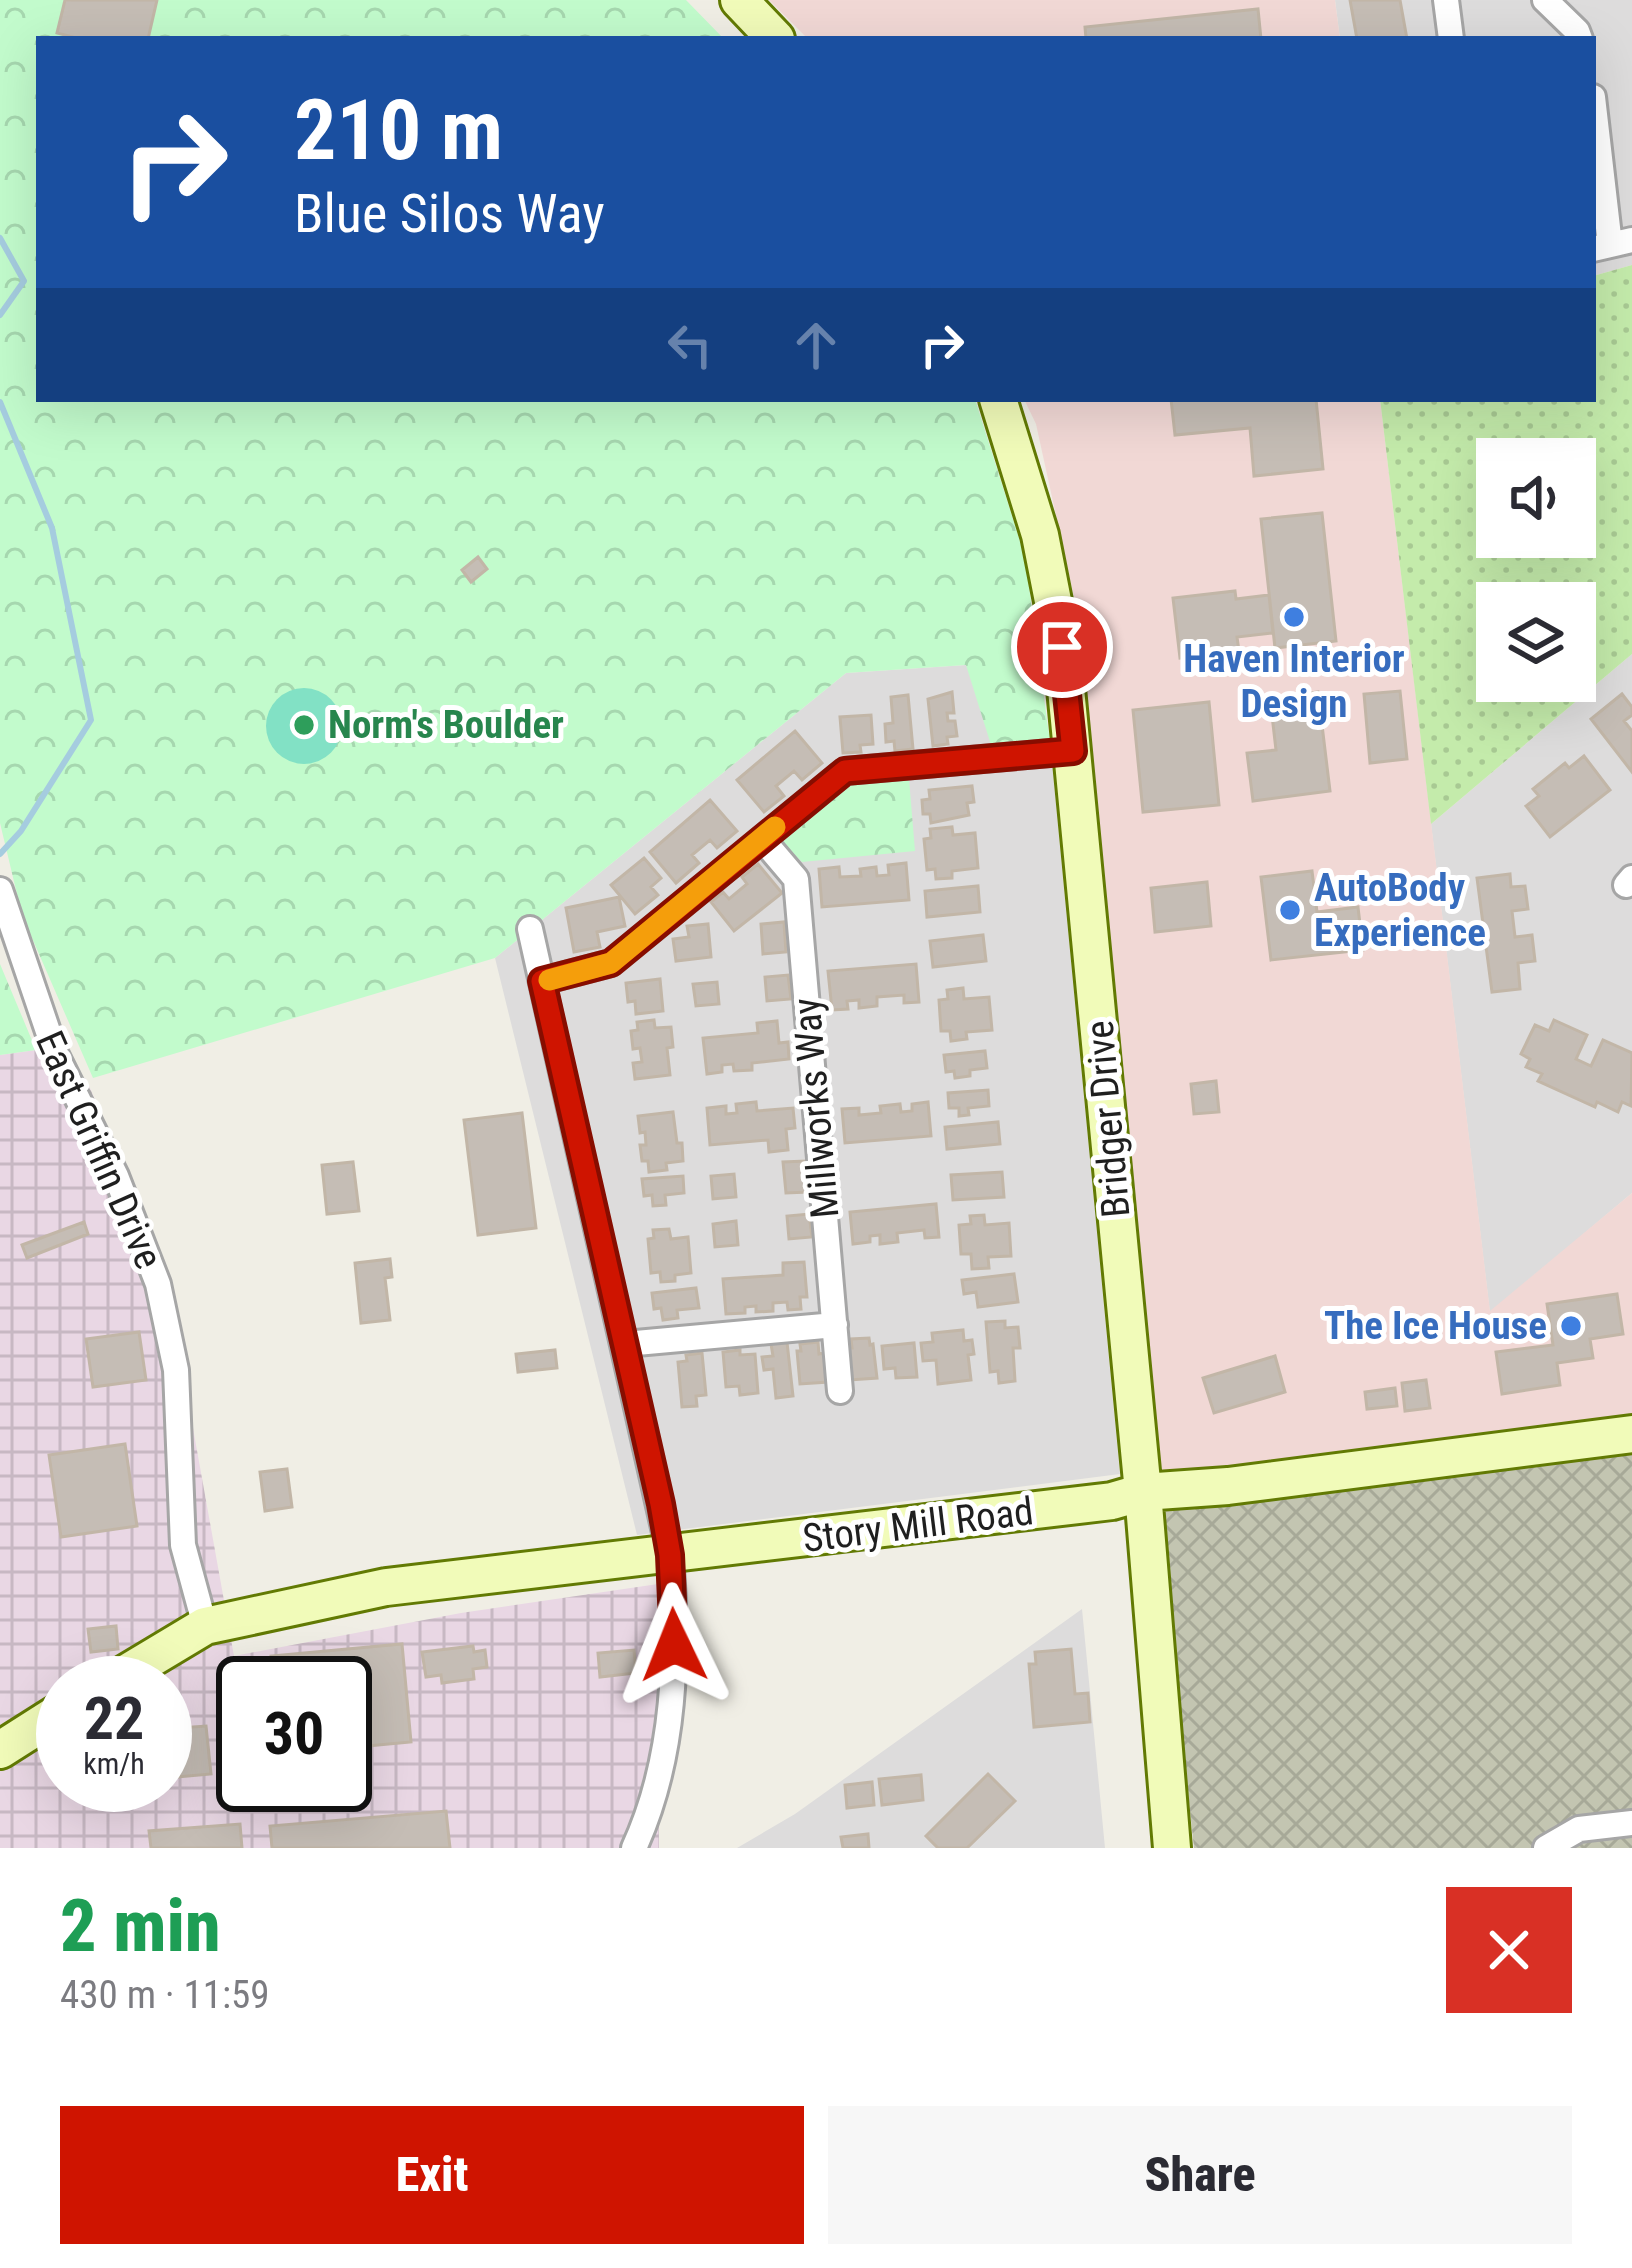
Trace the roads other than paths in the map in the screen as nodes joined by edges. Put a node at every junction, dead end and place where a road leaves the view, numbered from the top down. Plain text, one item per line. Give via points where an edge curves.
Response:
1 (739, 0) edge
2 (1446, 0) edge
3 (1545, 0) edge
4 (773, 36) edge
5 (1451, 36) edge
6 (1579, 36) edge
7 (1596, 120) edge
8 (1612, 245) edge
9 (999, 402) edge
10 (1073, 751) junction
11 (762, 838) junction
12 (0, 890) edge
13 (530, 929) dead end
14 (542, 981) junction
15 (835, 1325) junction
16 (625, 1344) junction
17 (840, 1390) dead end
18 (1632, 1434) edge
19 (1143, 1492) junction
20 (670, 1555) junction
21 (206, 1626) junction
22 (155, 1656) edge
23 (36, 1727) edge
24 (0, 1750) edge
25 (1632, 1823) edge
26 (634, 1848) edge
27 (1172, 1848) edge
28 (1546, 1848) edge

1 - 4 street
2 - 5 street
3 - 6 street
7 - 8 street
9 - 10 street, Bridger Drive via 1046,562
10 - 11 street via 845,771
10 - 19 street, Bridger Drive
11 - 14 street via 611,963
11 - 15 street, Millworks Way via 796,878
12 - 21 street, East Griffin Drive via 56,1055 158,1285 176,1370 183,1545
13 - 14 street
14 - 16 street
15 - 16 street
15 - 17 street, Millworks Way
16 - 20 street
18 - 19 street, Story Mill Road
19 - 20 street, Story Mill Road
19 - 27 street, Bridger Drive
20 - 21 street, Story Mill Road via 386,1587
20 - 26 street via 667,1738
21 - 22 street, Story Mill Road
23 - 24 street
25 - 28 street via 1579,1829

